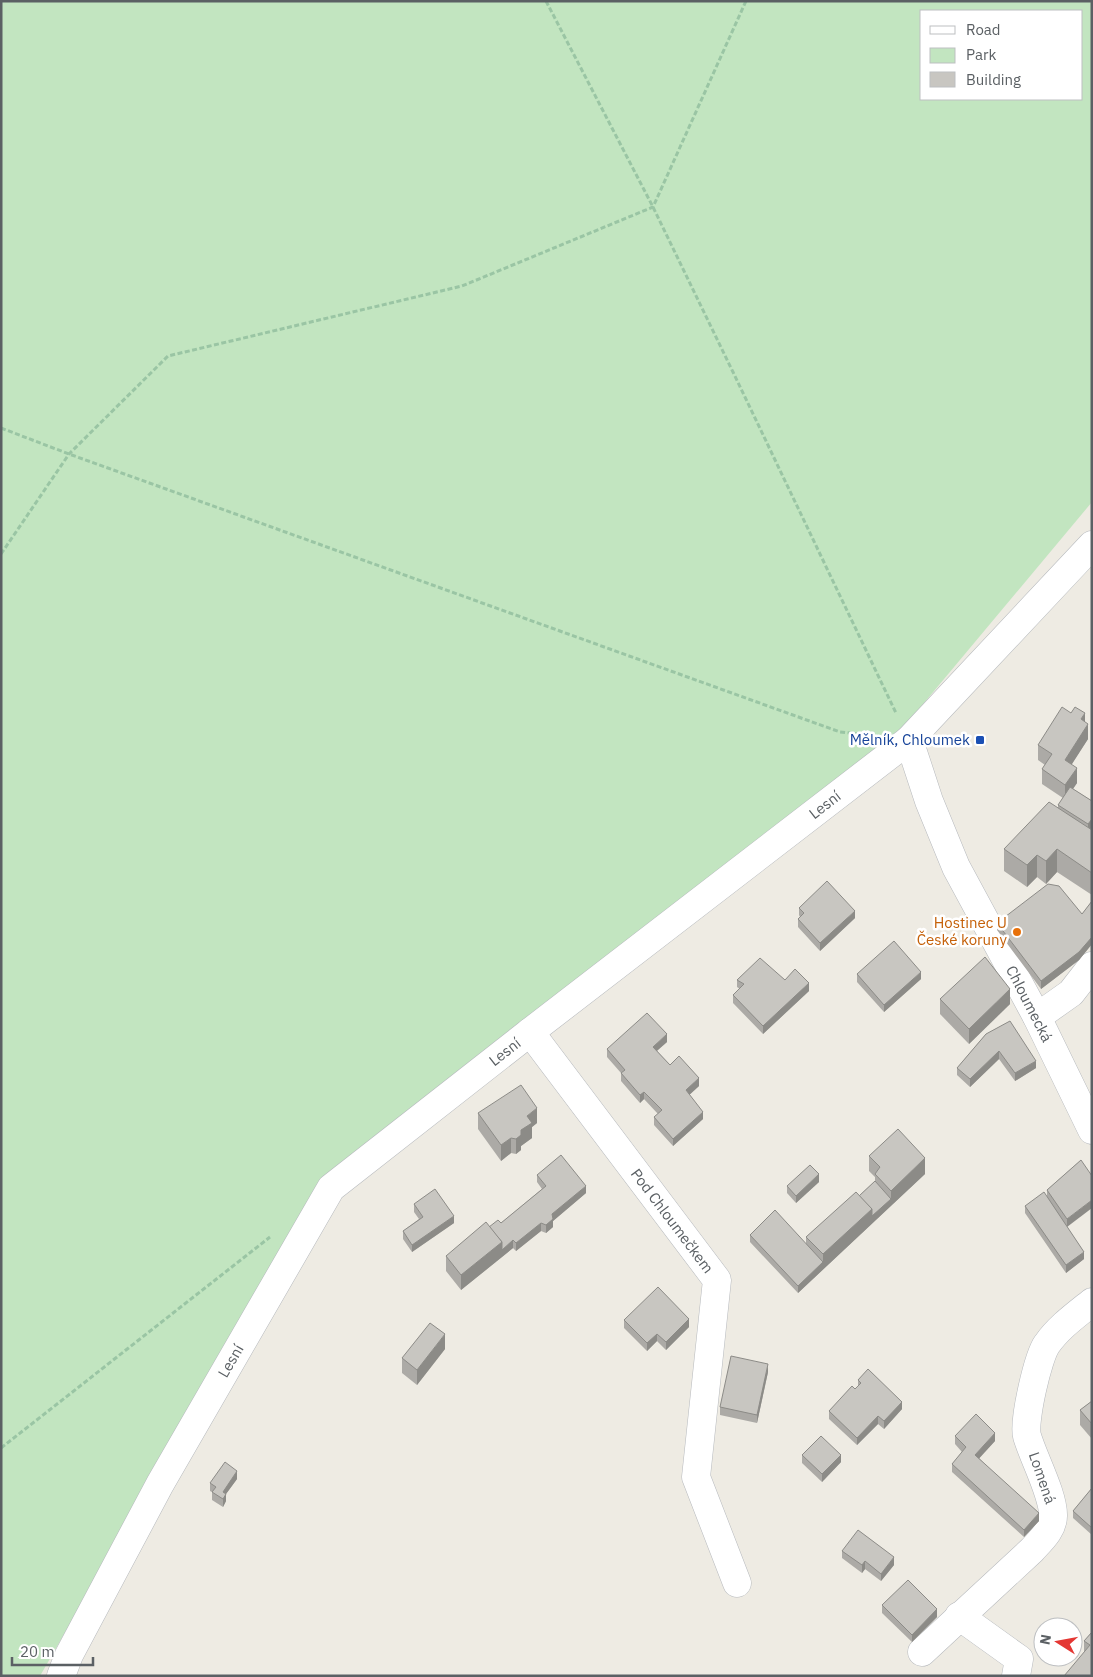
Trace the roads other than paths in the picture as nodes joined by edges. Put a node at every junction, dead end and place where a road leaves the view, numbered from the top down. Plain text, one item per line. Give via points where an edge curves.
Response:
1 (1092, 545) edge
2 (909, 740) junction
3 (1092, 966) edge
4 (1037, 1017) junction
5 (530, 1032) junction
6 (1092, 1130) edge
7 (1092, 1302) edge
8 (737, 1583) dead end
9 (959, 1616) junction
10 (922, 1652) dead end
11 (61, 1676) edge
12 (1016, 1676) edge

1 - 2 street, Lesní
2 - 4 street, Chloumecká via 956,867
2 - 5 street, Lesní
3 - 4 street via 1071,993
4 - 6 street, Chloumecká
5 - 8 street, Pod Chloumečkem via 717,1280 696,1477
5 - 11 street, Lesní via 331,1188 160,1484 69,1655
7 - 9 street, Lomená via 1069,1320 1046,1345 1028,1409 1026,1434 1054,1516 1048,1532
9 - 10 street, Lomená
9 - 12 street via 1019,1659

